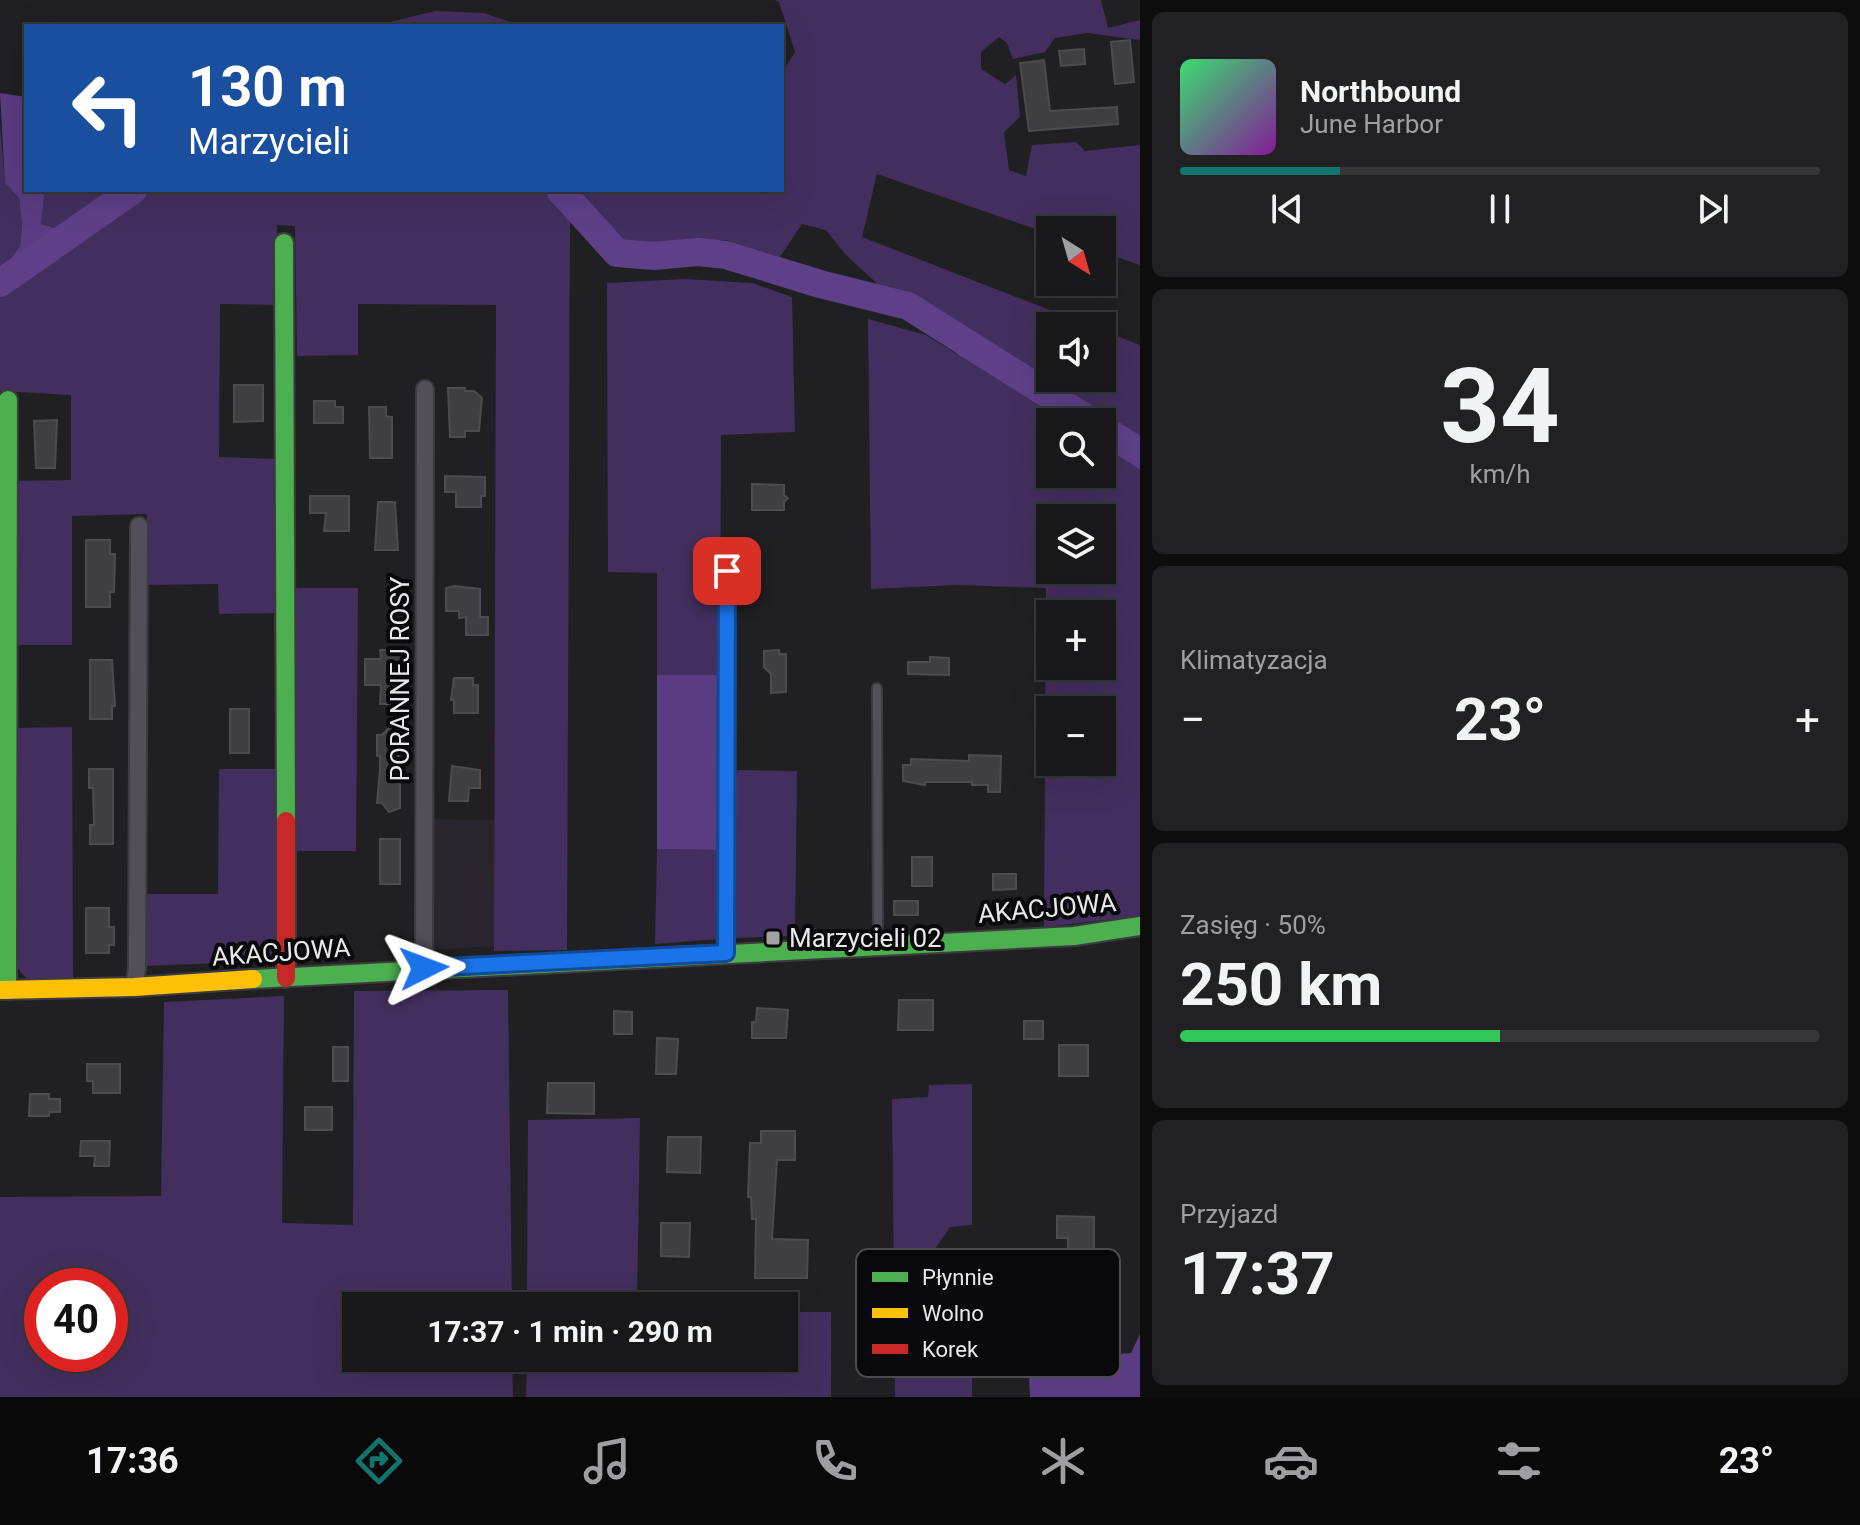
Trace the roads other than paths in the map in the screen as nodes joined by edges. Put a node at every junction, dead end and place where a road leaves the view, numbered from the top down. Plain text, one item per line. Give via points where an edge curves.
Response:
1 (284, 243) dead end
2 (425, 389) dead end
3 (8, 400) dead end
4 (139, 526) dead end
5 (727, 571) dead end
6 (877, 688) dead end
7 (1140, 926) edge
8 (878, 946) junction
9 (726, 953) junction
10 (424, 968) junction
11 (286, 978) junction
12 (134, 987) junction
13 (3, 990) edge

1 - 11 street
2 - 10 street, PORANNEJ ROSY
3 - 13 street
4 - 12 street
5 - 9 street
6 - 8 lane
7 - 8 street, AKACJOWA via 1074,936
8 - 9 street, AKACJOWA
9 - 10 street, AKACJOWA
10 - 11 street, AKACJOWA
11 - 12 street, AKACJOWA
12 - 13 street, AKACJOWA

